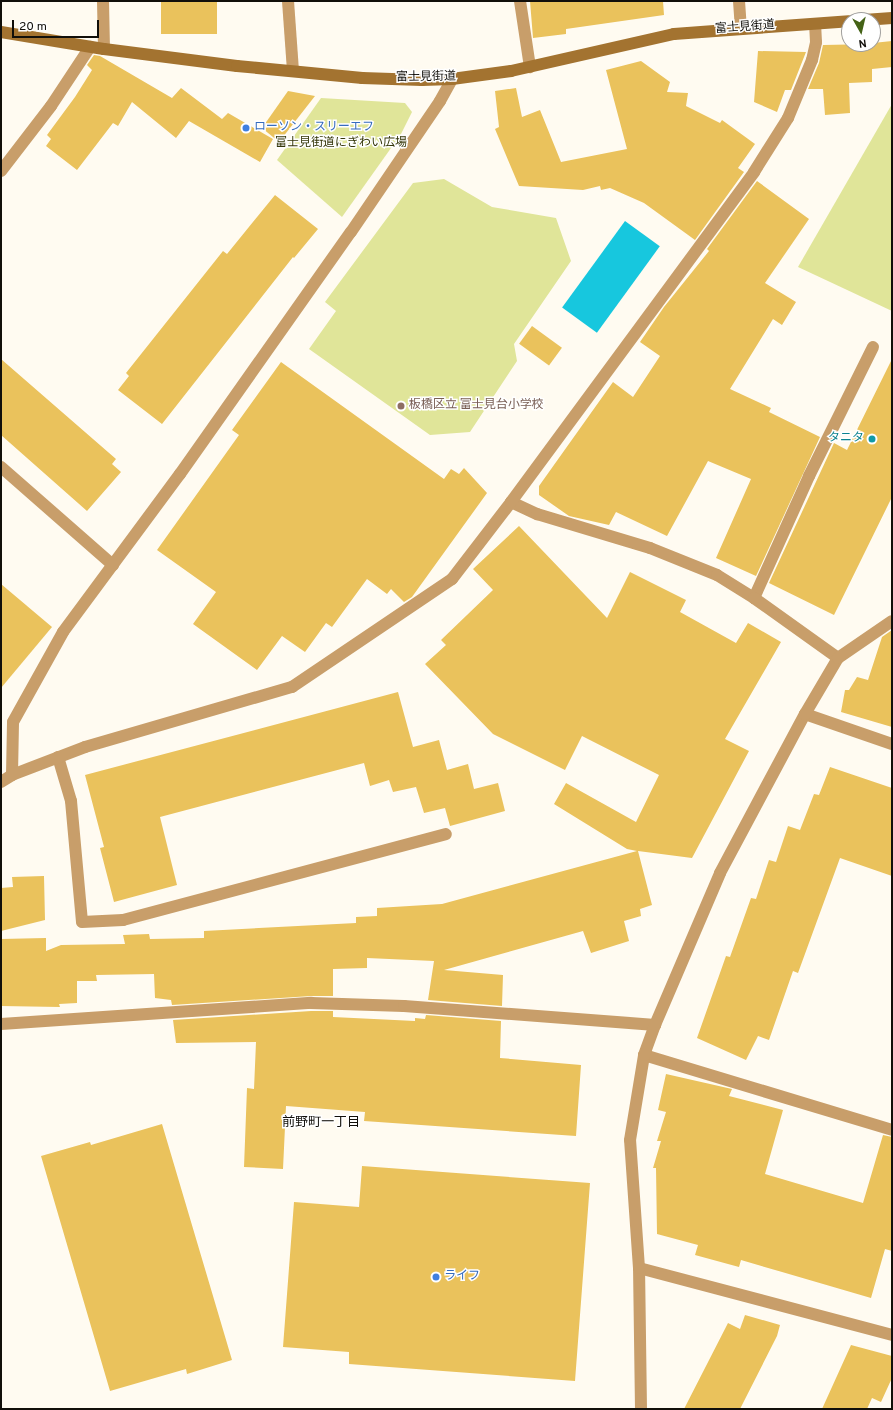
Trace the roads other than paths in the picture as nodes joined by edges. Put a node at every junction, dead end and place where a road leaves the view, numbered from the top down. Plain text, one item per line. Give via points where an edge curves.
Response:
1 (103, 1) edge
2 (288, 1) edge
3 (520, 1) edge
4 (739, 1) edge
5 (892, 18) edge
6 (881, 19) edge
7 (841, 22) edge
8 (815, 24) junction
9 (741, 28) junction
10 (1, 32) edge
11 (90, 47) junction
12 (104, 49) junction
13 (530, 67) junction
14 (293, 71) junction
15 (452, 79) junction
16 (1, 171) edge
17 (873, 347) dead end
18 (1, 467) edge
19 (511, 502) junction
20 (113, 565) junction
21 (754, 598) junction
22 (892, 621) edge
23 (838, 658) junction
24 (805, 714) junction
25 (892, 744) edge
26 (58, 757) junction
27 (6, 778) edge
28 (446, 834) dead end
29 (1, 1024) edge
30 (655, 1025) junction
31 (644, 1055) junction
32 (892, 1130) edge
33 (639, 1268) junction
34 (892, 1335) edge
35 (641, 1409) edge

1 - 12 street
2 - 14 street
3 - 13 street
4 - 9 street
5 - 6 street
7 - 8 street, 富士見街道
8 - 9 street, 富士見街道
8 - 19 street via 816,42 812,60 784,125 754,172
9 - 13 street, 富士見街道 via 667,35
10 - 11 street, 富士見街道
11 - 12 street, 富士見街道
11 - 16 street via 51,106
12 - 14 street, 富士見街道
13 - 15 street, 富士見街道
14 - 15 street, 富士見街道 via 362,78
15 - 20 street via 440,101 351,232
17 - 21 street via 809,476
18 - 20 street
19 - 21 street via 537,514 650,548 711,572
19 - 26 street via 452,579 292,687
20 - 27 street via 63,632 13,722
21 - 23 street
22 - 23 street
23 - 24 street
24 - 25 street
24 - 30 street via 720,873
26 - 27 street
26 - 28 street via 71,801 82,922 123,920
29 - 30 street via 311,1003 404,1006
30 - 31 street
31 - 32 street
31 - 33 street via 630,1140
33 - 34 street
33 - 35 street

